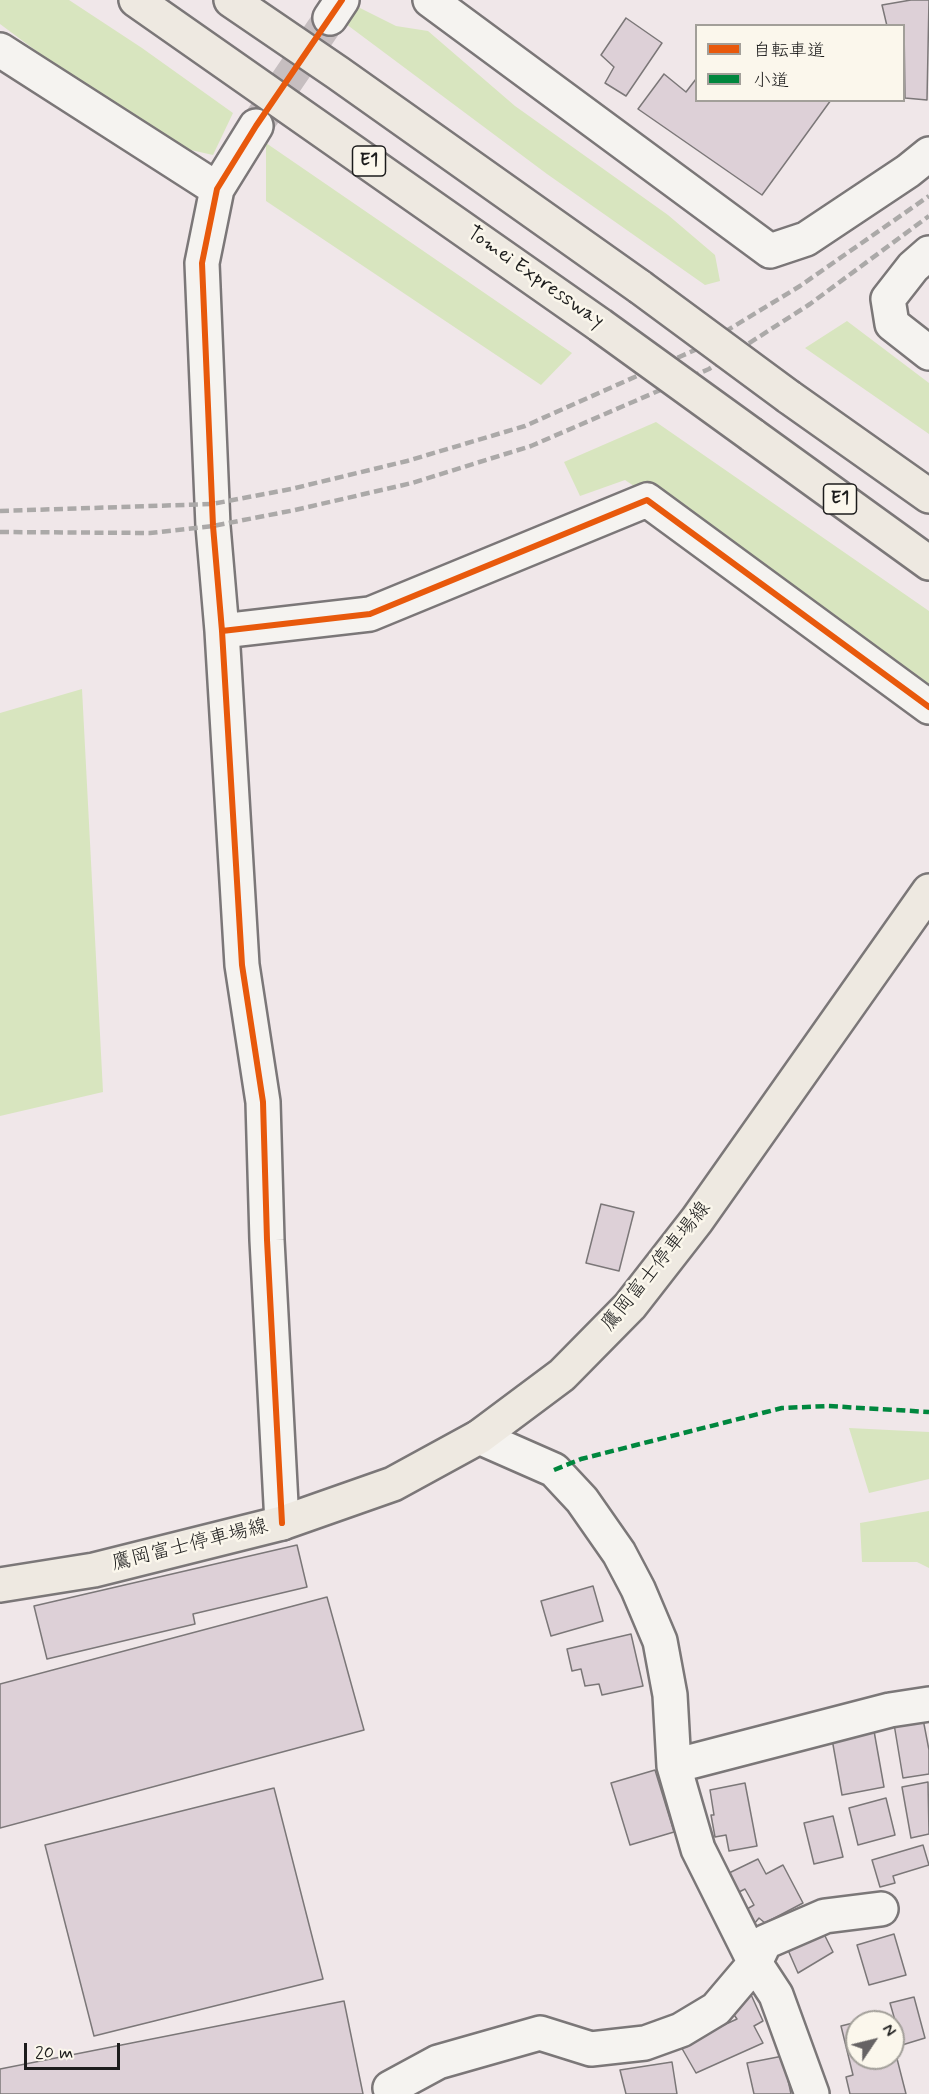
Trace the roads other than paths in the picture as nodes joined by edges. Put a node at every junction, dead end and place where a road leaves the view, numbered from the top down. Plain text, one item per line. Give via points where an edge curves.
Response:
1 (136, 0) edge
2 (231, 0) edge
3 (430, 0) edge
4 (0, 50) edge
5 (256, 126) tunnel mouth
6 (929, 154) edge
7 (217, 189) junction
8 (929, 253) edge
9 (929, 352) edge
10 (929, 496) edge
11 (929, 563) edge
12 (222, 631) junction
13 (929, 707) edge
14 (929, 891) edge
15 (479, 1437) junction
16 (282, 1523) junction
17 (0, 1585) edge
18 (929, 1704) edge
19 (674, 1766) junction
20 (881, 1909) dead end
21 (755, 1963) junction
22 (390, 2088) dead end
23 (812, 2094) edge

1 - 11 main road, Tomei Expressway / E1, bridge via 600,325
2 - 10 main road, bridge
3 - 6 street via 770,251 806,239
4 - 7 street
5 - 7 street
7 - 12 street via 202,262
8 - 9 street via 888,299 892,324
12 - 13 street via 370,614 647,500
12 - 16 street via 242,965 263,1102
14 - 15 main road, 鷹岡富士停車場線 via 697,1220 630,1306 562,1375
15 - 16 main road, 鷹岡富士停車場線 via 393,1484
15 - 19 street via 554,1470 582,1500 619,1554 660,1641 670,1695
16 - 17 main road, 鷹岡富士停車場線 via 94,1570
18 - 19 street via 890,1710
19 - 21 street via 698,1849
20 - 21 street via 825,1916 765,1942
21 - 22 street via 716,2009 681,2030 654,2040 591,2049 540,2033 438,2062
21 - 23 street via 776,1995

